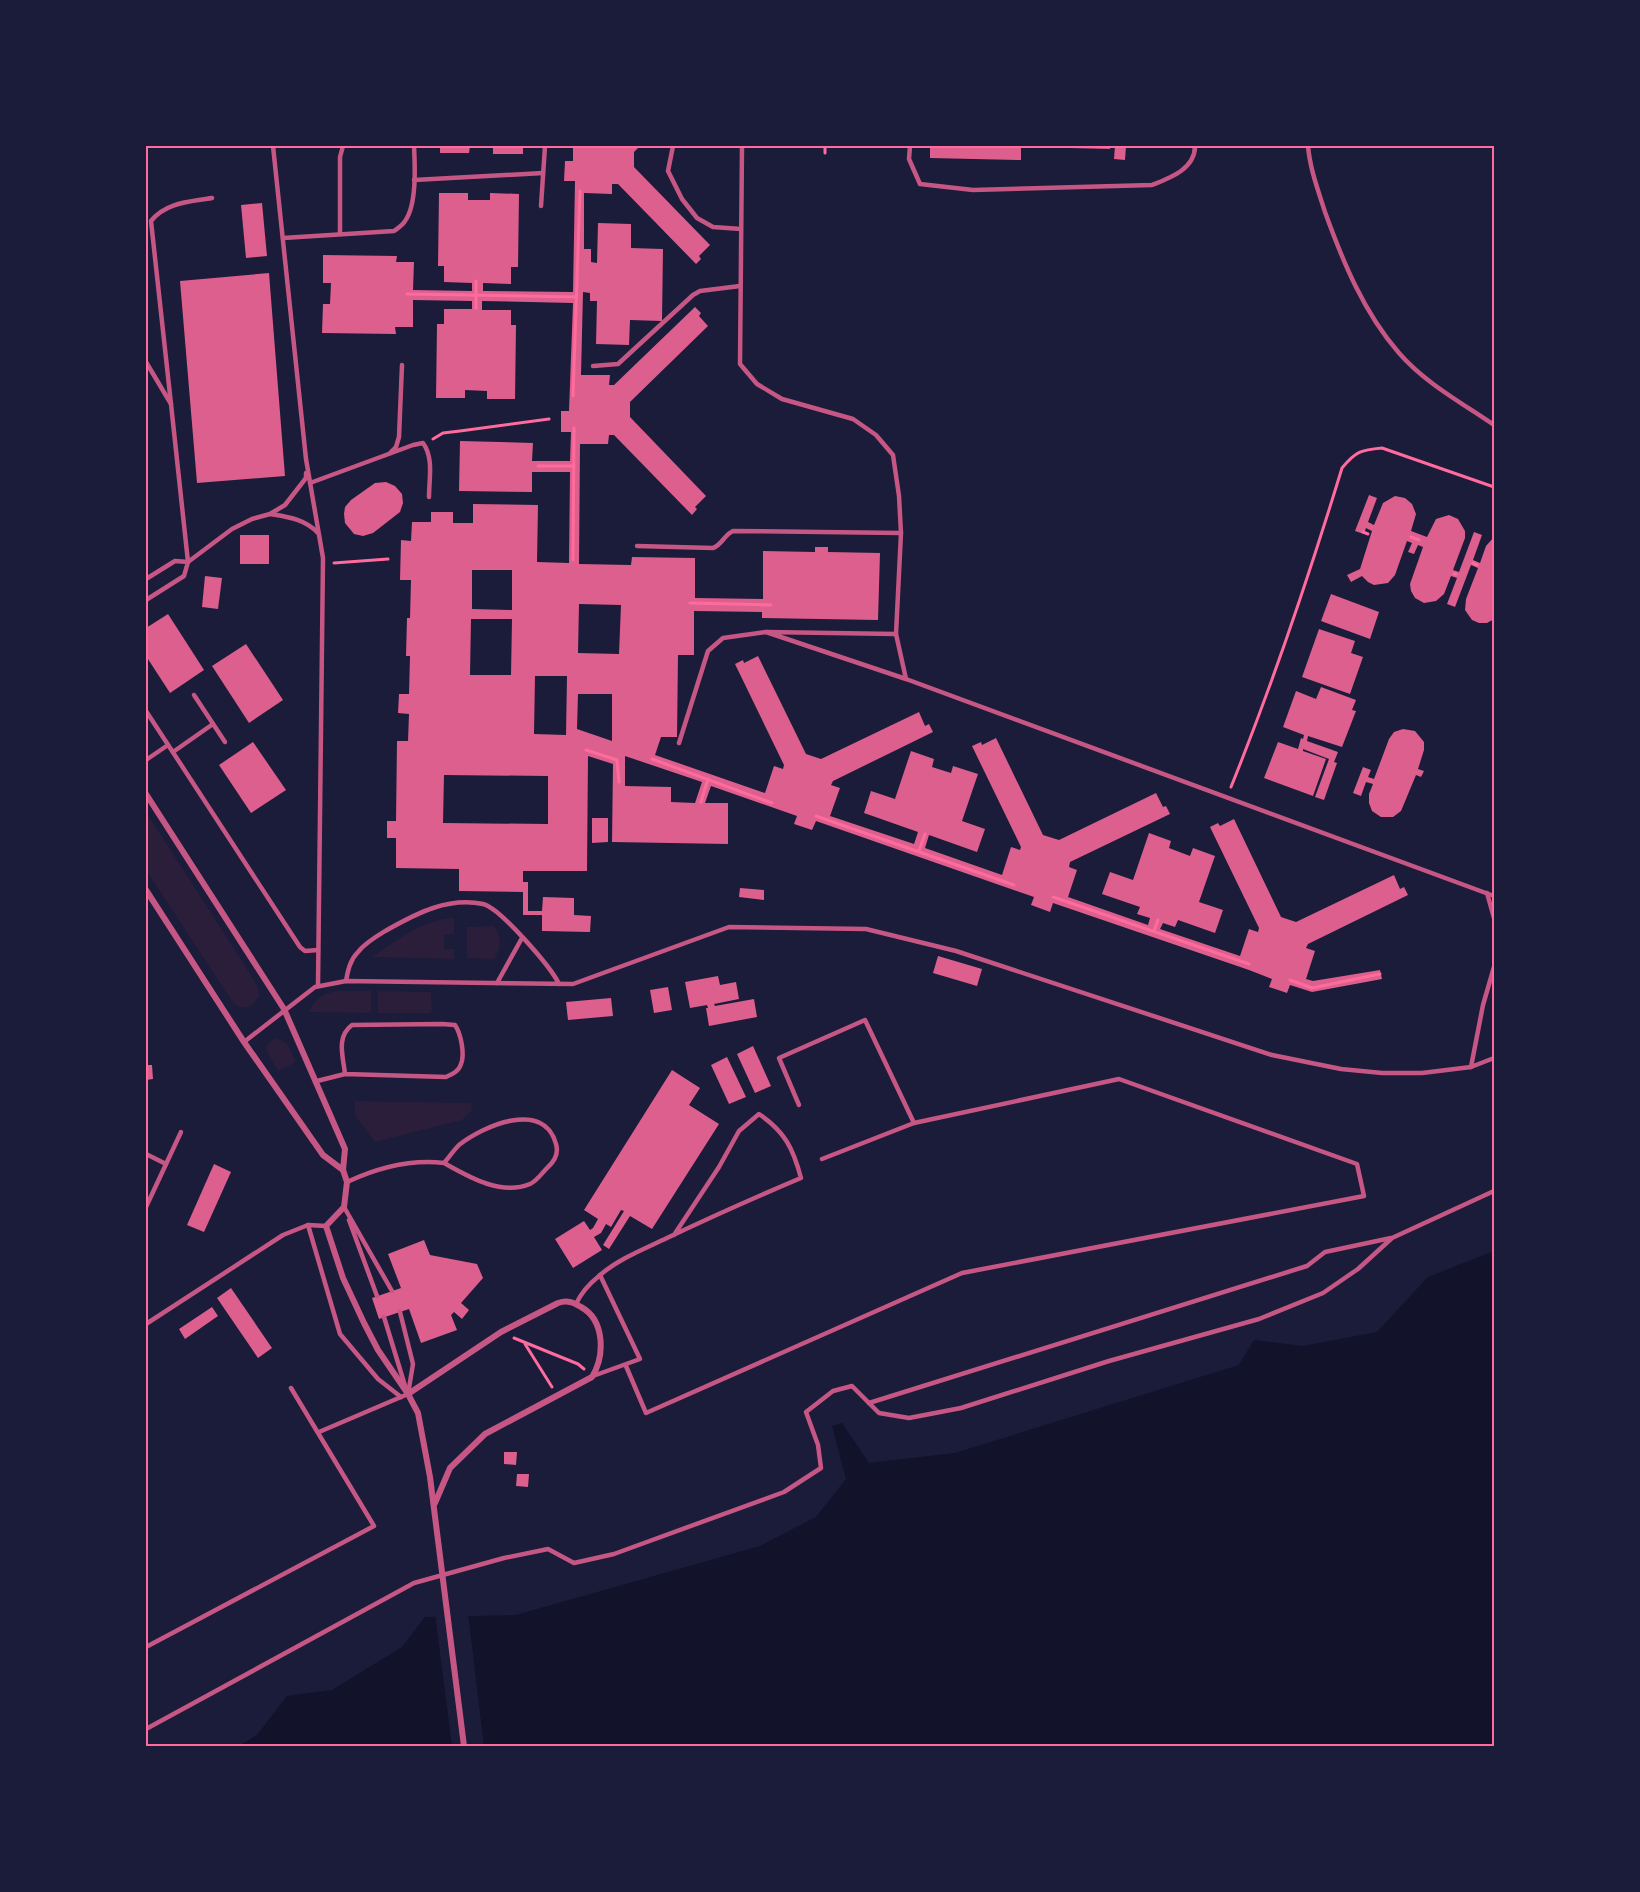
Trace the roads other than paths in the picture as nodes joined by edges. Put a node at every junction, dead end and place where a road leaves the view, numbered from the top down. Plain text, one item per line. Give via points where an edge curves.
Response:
1 (273, 146) edge
2 (343, 146) edge
3 (414, 146) edge
4 (545, 146) edge
5 (673, 146) edge
6 (742, 146) edge
7 (910, 146) edge
8 (1195, 146) edge
9 (1308, 146) edge
10 (543, 173) junction
11 (414, 180) junction
12 (212, 198) dead end
13 (542, 206) dead end
14 (741, 229) junction
15 (340, 234) junction
16 (283, 238) junction
17 (740, 286) junction
18 (146, 362) edge
19 (402, 366) dead end
20 (593, 366) dead end
21 (171, 404) junction
22 (1494, 424) edge
23 (388, 455) junction
24 (306, 459) junction
25 (310, 483) junction
26 (429, 497) dead end
27 (270, 514) junction
28 (318, 533) junction
29 (901, 533) junction
30 (637, 546) dead end
31 (188, 562) junction
32 (146, 579) edge
33 (146, 600) edge
34 (766, 632) junction
35 (896, 634) junction
36 (906, 679) junction
37 (194, 695) dead end
38 (146, 711) edge
39 (213, 724) junction
40 (225, 742) dead end
41 (679, 743) dead end
42 (168, 746) junction
43 (173, 752) junction
44 (146, 760) edge
45 (146, 794) edge
46 (146, 890) edge
47 (1487, 893) junction
48 (1494, 896) edge
49 (1494, 918) edge
50 (522, 938) junction
51 (318, 950) junction
52 (1494, 967) edge
53 (346, 981) junction
54 (497, 983) junction
55 (559, 984) junction
56 (318, 986) junction
57 (284, 1010) junction
58 (244, 1042) junction
59 (1494, 1058) edge
60 (1471, 1067) junction
61 (345, 1074) junction
62 (317, 1081) junction
63 (799, 1105) dead end
64 (914, 1123) junction
65 (181, 1132) dead end
66 (146, 1154) edge
67 (822, 1159) dead end
68 (444, 1163) junction
69 (166, 1164) junction
70 (343, 1170) junction
71 (347, 1182) junction
72 (1494, 1191) edge
73 (146, 1207) edge
74 (344, 1207) junction
75 (308, 1225) junction
76 (326, 1226) junction
77 (674, 1235) junction
78 (1392, 1238) junction
79 (600, 1275) junction
80 (392, 1291) dead end
81 (376, 1296) dead end
82 (576, 1304) junction
83 (400, 1312) dead end
84 (384, 1317) dead end
85 (146, 1324) edge
86 (626, 1366) junction
87 (592, 1377) junction
88 (291, 1388) dead end
89 (404, 1395) junction
90 (869, 1403) junction
91 (319, 1432) junction
92 (433, 1506) junction
93 (146, 1647) edge
94 (146, 1729) edge
95 (464, 1746) edge

1 - 16 lane
2 - 15 lane
3 - 11 lane
4 - 10 lane
5 - 14 lane via 668,171 697,218 713,226
6 - 14 lane
7 - 8 lane via 909,159 921,183 974,189 1152,185 1179,174 1195,154
9 - 22 lane via 1313,177 1340,253 1370,314 1407,361
10 - 11 lane
10 - 13 lane
11 - 15 lane via 411,211 405,223 394,231
12 - 21 lane via 169,207 152,221
14 - 17 lane
15 - 16 lane
16 - 24 lane
17 - 20 lane via 700,291 618,364
17 - 29 lane via 740,364 757,384 782,399 853,419 876,435 893,455
18 - 21 lane
19 - 23 lane via 399,437
21 - 31 lane
23 - 25 lane
23 - 26 lane via 423,443 430,459
24 - 25 lane
24 - 27 lane via 306,478 285,505
25 - 28 lane
27 - 28 lane via 311,525
27 - 31 lane via 232,530
28 - 51 lane via 323,563
29 - 30 lane via 733,531 713,548
29 - 35 lane
31 - 32 lane via 175,561
31 - 33 lane via 184,576
34 - 35 lane
34 - 36 lane
34 - 41 lane via 732,635 708,651
35 - 36 lane
36 - 47 lane
37 - 39 lane
38 - 42 lane
39 - 40 lane
39 - 43 lane
42 - 43 lane
42 - 44 lane
43 - 51 lane via 300,946 305,951
45 - 57 street
46 - 58 street
47 - 48 lane
47 - 49 lane
50 - 53 lane via 485,904 435,906 372,939 349,965
50 - 54 lane
50 - 55 lane
51 - 56 lane
52 - 60 lane
53 - 54 lane
53 - 56 lane
54 - 55 lane
55 - 60 lane via 573,984 729,927 866,929 956,951 1272,1055 1382,1073
56 - 57 lane
57 - 58 lane
57 - 62 street
58 - 70 street via 322,1155
59 - 60 lane
61 - 61 lane via 446,1077 457,1072 462,1063 460,1032 455,1025 442,1024 352,1025 341,1041
61 - 62 lane
62 - 70 street via 345,1149
63 - 64 lane via 779,1058 865,1020
64 - 67 lane
64 - 86 lane via 1119,1079 1357,1164 1364,1196 962,1273 646,1413
65 - 69 lane
66 - 69 lane
68 - 68 lane via 459,1146 514,1119 534,1120 549,1130 557,1146 555,1161 532,1183 508,1189
68 - 71 lane via 424,1161 368,1173
69 - 73 lane
70 - 71 street
71 - 74 street
72 - 78 lane
74 - 76 street
74 - 80 lane
74 - 81 lane
75 - 76 lane
75 - 85 lane via 283,1234
75 - 89 lane via 340,1334 378,1378
76 - 89 street via 343,1278
77 - 77 lane via 801,1178 795,1154 777,1126 759,1114 740,1131
77 - 79 lane
78 - 90 lane via 1325,1252 1307,1266
78 - 90 lane via 1358,1269 1323,1293 1259,1319 961,1408 909,1418 879,1413
79 - 82 lane via 581,1293
79 - 86 lane via 640,1359
82 - 87 street via 596,1320 600,1335 597,1369
82 - 89 street via 558,1303 501,1332
83 - 89 lane via 413,1364
84 - 89 lane
86 - 87 lane
87 - 92 street via 485,1434 450,1468
88 - 91 lane
89 - 91 lane
89 - 92 street via 417,1413
90 - 94 lane via 852,1386 833,1391 806,1412 818,1445 821,1468 784,1492 614,1554 574,1563 548,1549 414,1583
91 - 93 lane via 374,1526
92 - 95 street

